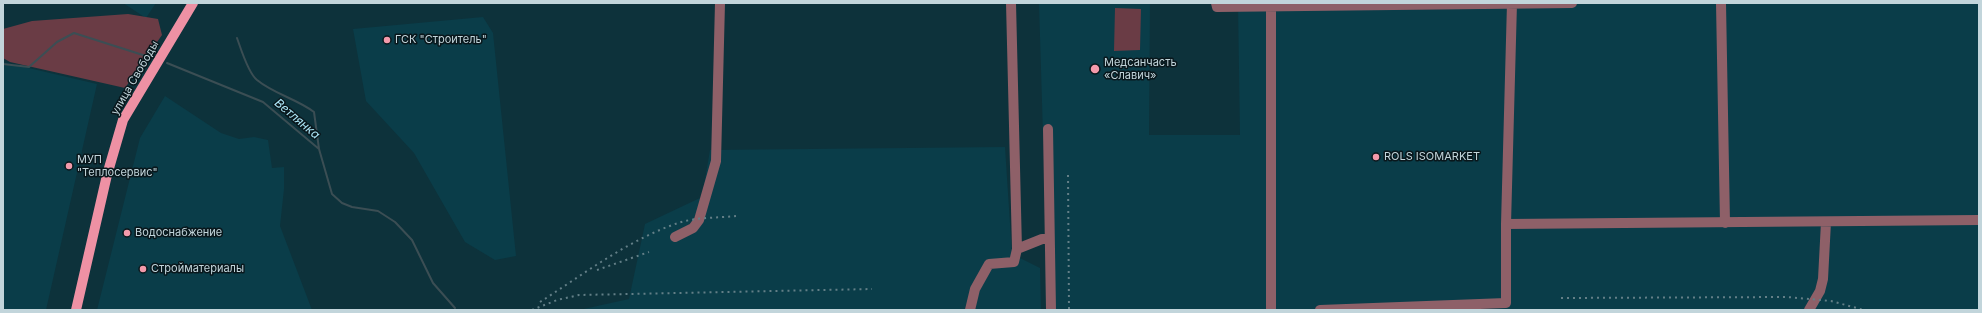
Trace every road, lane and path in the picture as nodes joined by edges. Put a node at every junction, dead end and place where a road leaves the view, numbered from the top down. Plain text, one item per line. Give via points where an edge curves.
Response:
1 (193, 3) edge
2 (720, 3) edge
3 (1011, 3) edge
4 (1216, 3) edge
5 (1572, 3) edge
6 (1720, 3) edge
7 (1512, 4) edge
8 (1271, 6) junction
9 (1048, 129) dead end
10 (1979, 220) edge
11 (1725, 222) junction
12 (1826, 222) junction
13 (1506, 224) junction
14 (675, 238) dead end
15 (1049, 239) junction
16 (1017, 249) junction
17 (76, 310) edge
18 (970, 310) edge
19 (1051, 310) edge
20 (1271, 310) edge
21 (1320, 310) edge
22 (1809, 310) edge

1 - 17 main road, улица Свободы via 123,120 107,175
2 - 14 street via 716,161 699,220 693,228
3 - 16 street
4 - 8 street via 1217,7
5 - 7 street
6 - 11 street
7 - 8 street
7 - 13 street
8 - 20 street
9 - 15 street
10 - 12 street
11 - 12 street
11 - 13 street
12 - 22 street via 1823,279 1820,291
13 - 21 street via 1506,303
15 - 16 street via 1042,239
15 - 19 street
16 - 18 street via 1014,262 988,264 974,289

